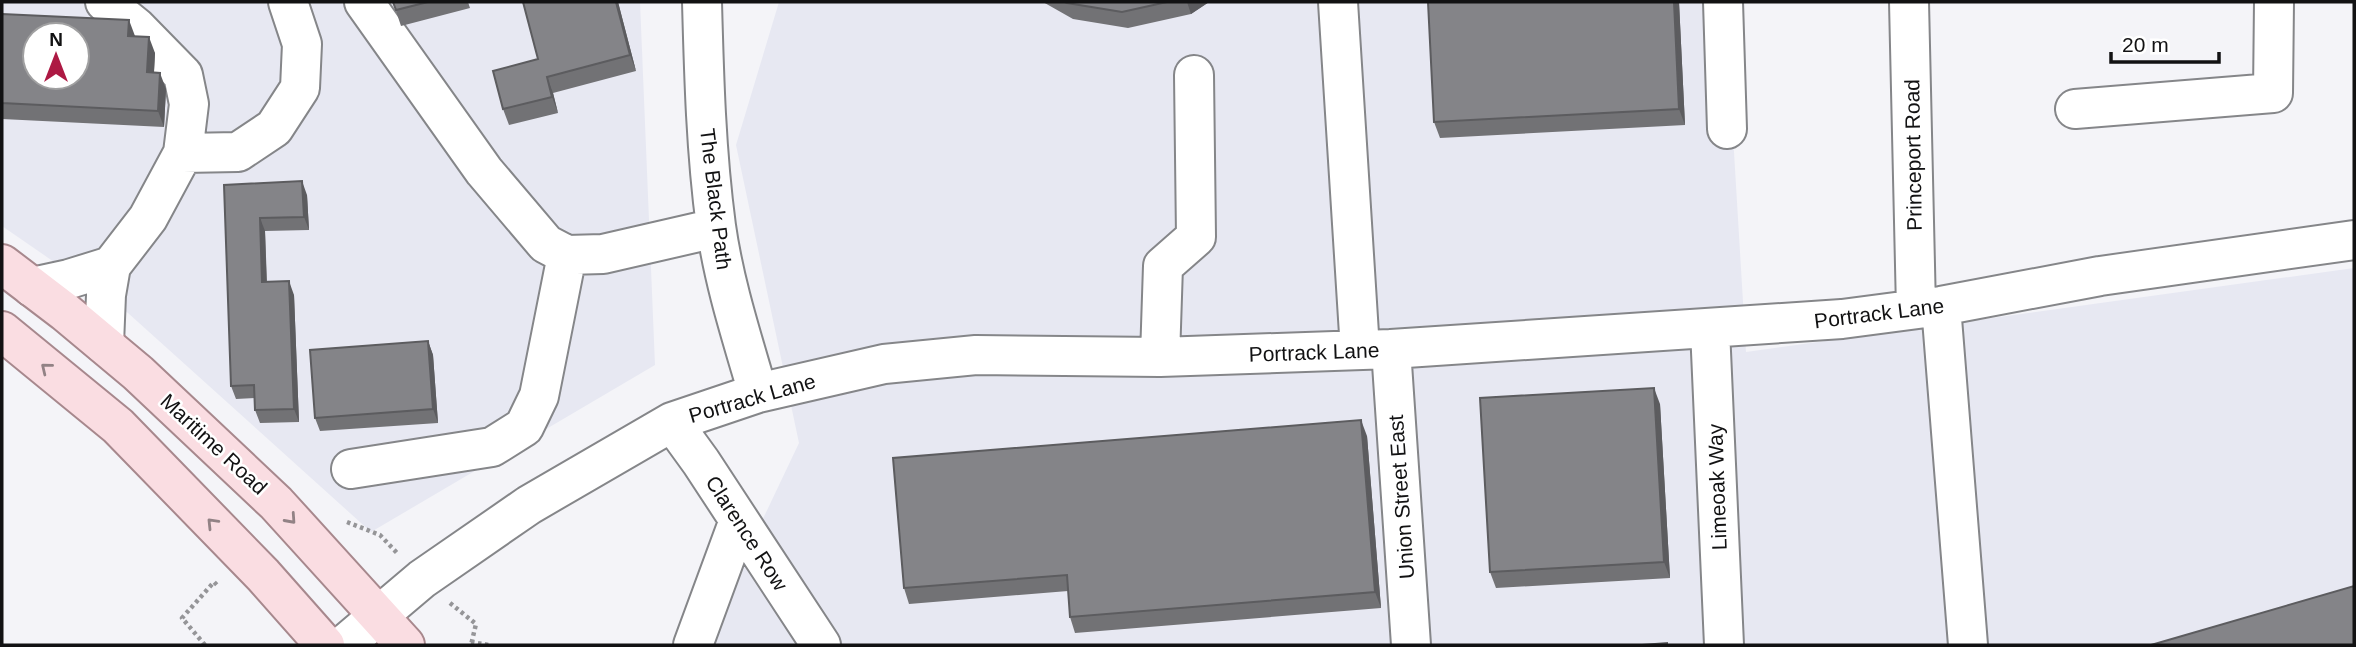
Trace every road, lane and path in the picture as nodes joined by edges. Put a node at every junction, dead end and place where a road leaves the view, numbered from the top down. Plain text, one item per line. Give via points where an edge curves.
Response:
1 (105, 2) edge
2 (288, 2) edge
3 (364, 2) edge
4 (702, 2) edge
5 (1338, 2) edge
6 (1723, 2) edge
7 (1909, 2) edge
8 (2274, 2) edge
9 (1194, 75) dead end
10 (2075, 108) dead end
11 (1727, 129) dead end
12 (183, 153) junction
13 (716, 228) junction
14 (2354, 240) edge
15 (567, 255) junction
16 (2, 264) edge
17 (111, 266) junction
18 (32, 287) junction
19 (1929, 307) junction
20 (1710, 329) junction
21 (2, 331) edge
22 (104, 344) junction
23 (1375, 350) junction
24 (1160, 357) junction
25 (758, 393) junction
26 (672, 422) junction
27 (351, 469) dead end
28 (739, 520) junction
29 (379, 615) junction
30 (181, 618) dead end
31 (471, 642) dead end
32 (205, 645) edge
33 (325, 645) edge
34 (344, 645) edge
35 (405, 645) edge
36 (489, 645) edge
37 (693, 645) edge
38 (821, 645) edge
39 (1411, 645) edge
40 (1724, 645) edge
41 (1968, 645) edge

1 - 12 street via 183,75 189,104
2 - 12 street via 302,44 300,88 274,128 238,152
3 - 15 street via 484,171 546,244
4 - 13 street, The Black Path via 705,112
5 - 23 street, Union Street East
6 - 11 street
7 - 19 street, Princeport Road
8 - 10 street via 2273,93
9 - 24 street via 1196,237 1163,266
12 - 17 street via 148,218
13 - 15 street via 603,254
13 - 25 street, The Black Path
14 - 19 street, Portrack Lane via 2089,278
15 - 27 street via 539,396 524,427 492,447
16 - 18 main road, Maritime Road
17 - 18 street
17 - 22 street
18 - 22 main road, Maritime Road
19 - 20 street, Portrack Lane via 1842,320
19 - 41 street, Princeport Road
20 - 23 street, Portrack Lane
20 - 40 street, Limeoak Way
33 -> 21 main road via 118,426
22 -> 29 main road, Maritime Road via 276,503
23 - 24 street, Portrack Lane
23 - 39 street, Union Street East
24 - 25 street, Portrack Lane via 976,355 884,364
25 - 26 street, Portrack Lane
26 - 28 street, Clarence Row
26 - 29 street, Portrack Lane via 529,505 422,579
28 - 37 street
28 - 38 street, Clarence Row
29 - 34 street, Portrack Lane
29 - 35 main road, Maritime Road
30 - 32 path
31 - 36 path

